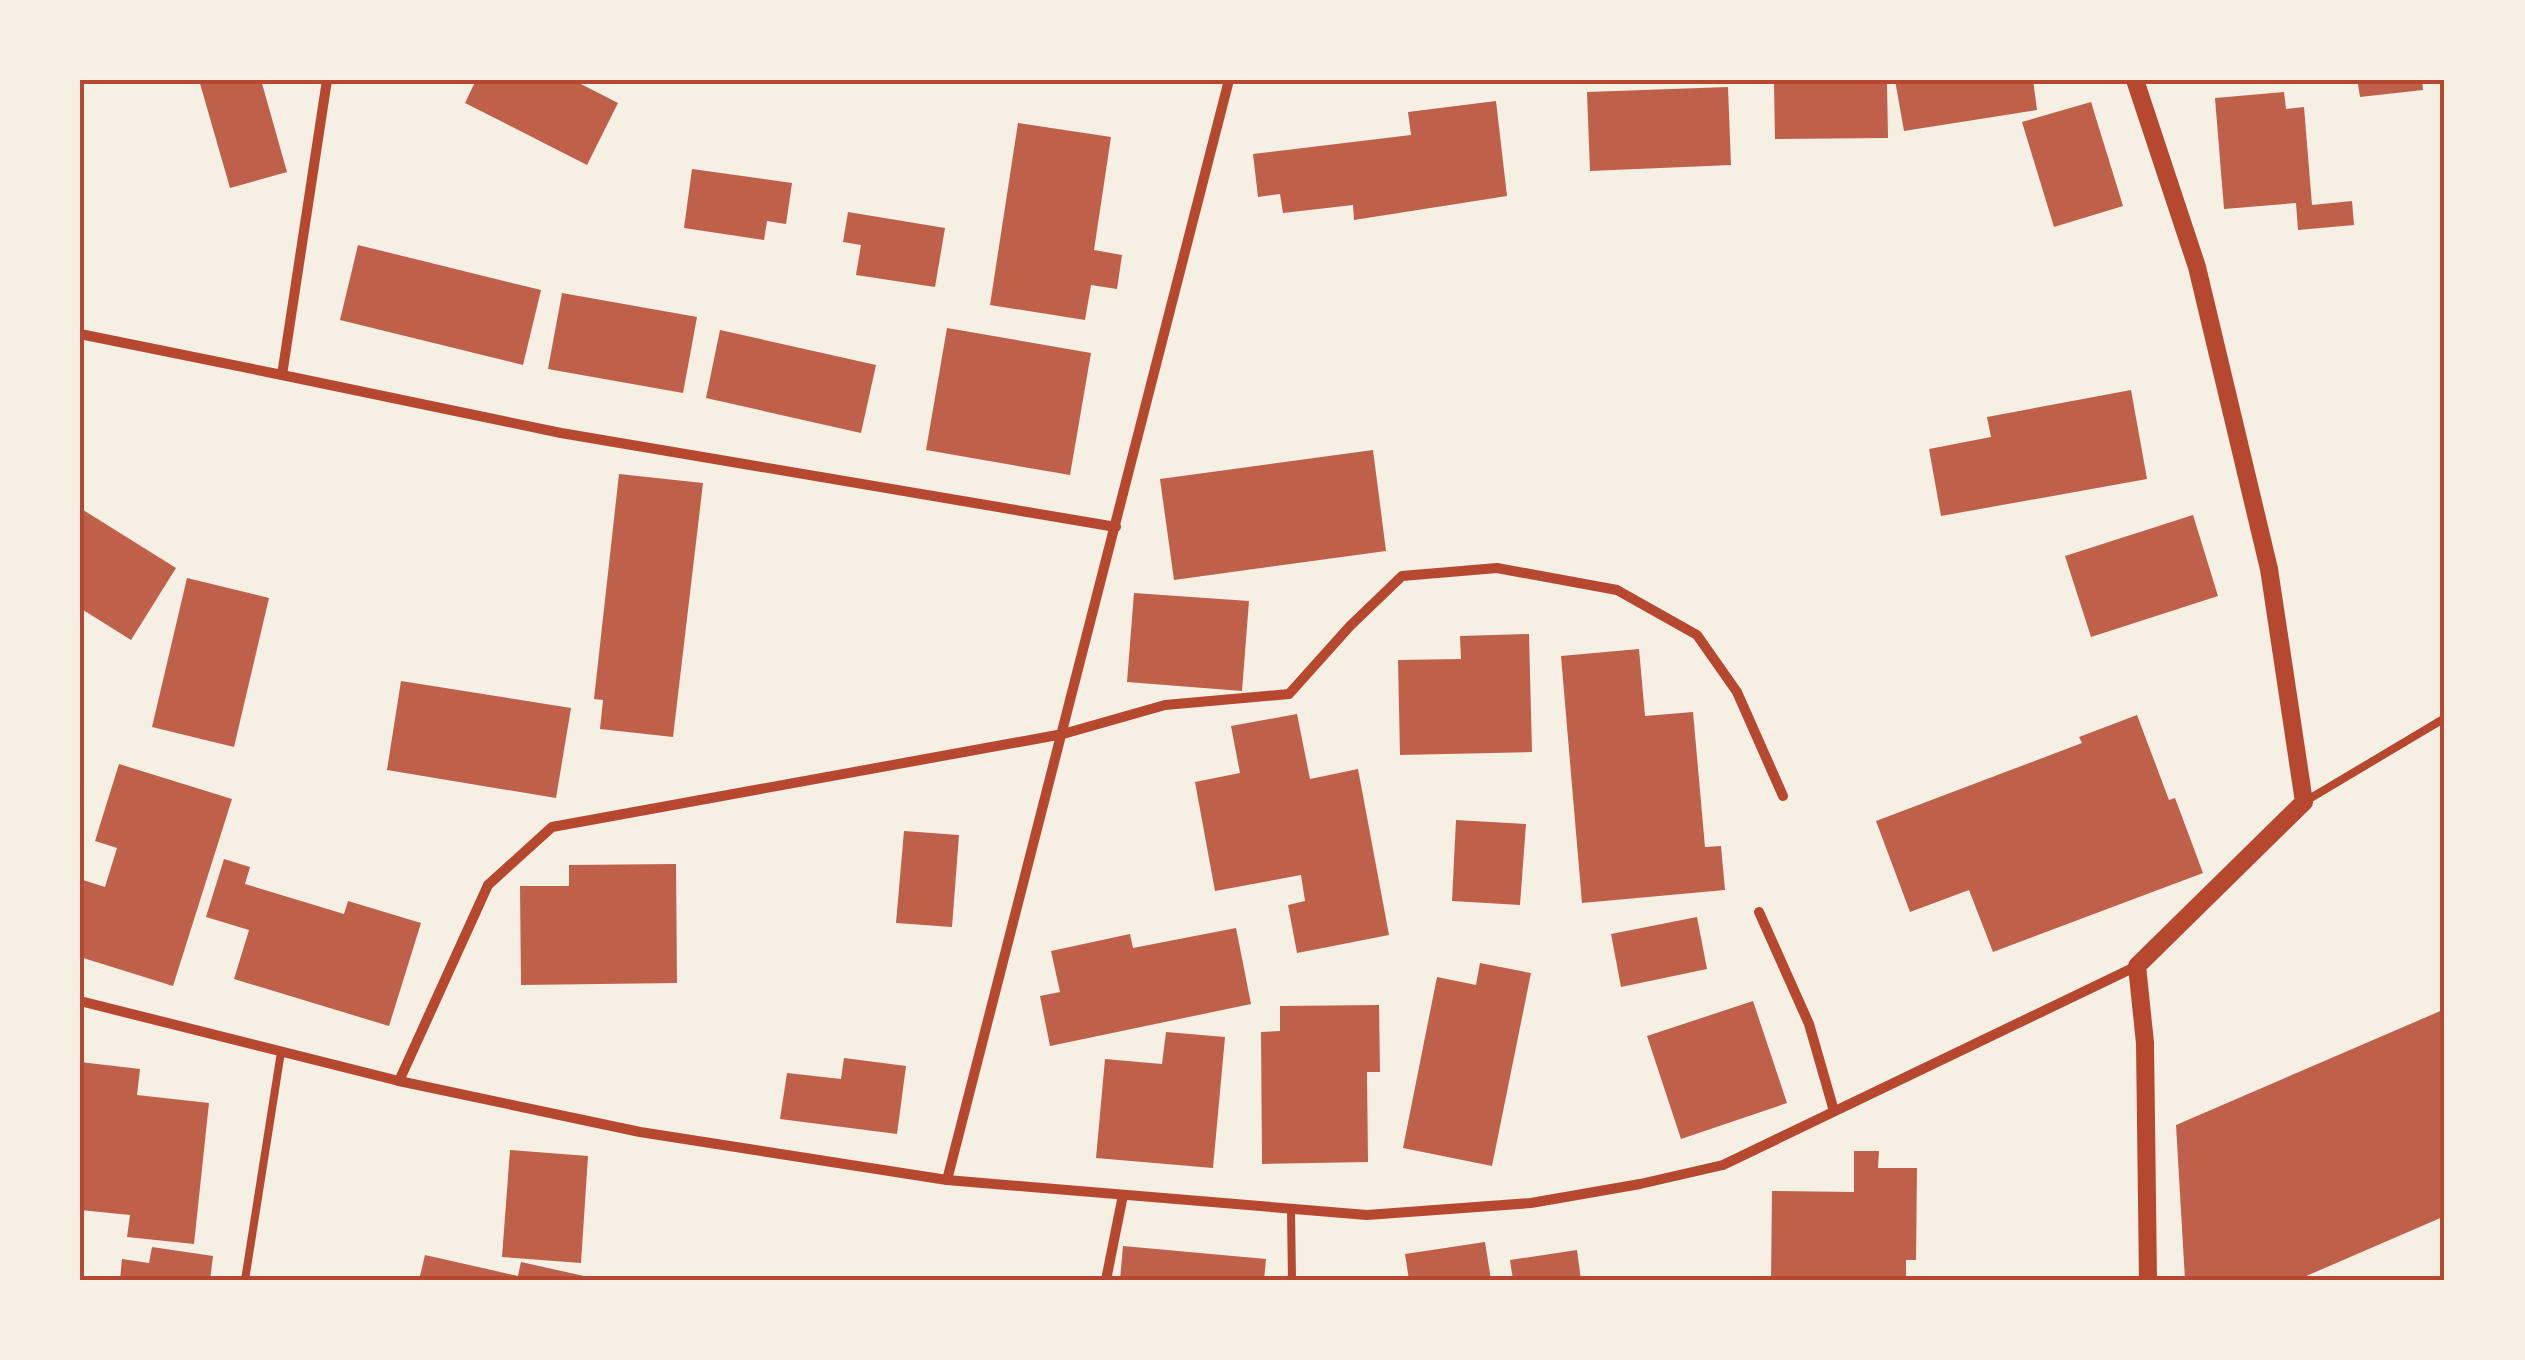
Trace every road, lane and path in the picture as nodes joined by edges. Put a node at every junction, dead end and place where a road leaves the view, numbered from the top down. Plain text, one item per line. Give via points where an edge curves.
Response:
1 (327, 80) edge
2 (1229, 80) edge
3 (2134, 80) edge
4 (80, 334) edge
5 (282, 375) junction
6 (1116, 527) junction
7 (2445, 718) edge
8 (1062, 734) junction
9 (1783, 796) dead end
10 (2304, 802) junction
11 (1760, 912) dead end
12 (2137, 966) junction
13 (80, 1000) edge
14 (282, 1052) junction
15 (399, 1081) junction
16 (1834, 1111) junction
17 (948, 1180) junction
18 (1122, 1195) junction
19 (1291, 1209) junction
20 (245, 1280) edge
21 (1106, 1280) edge
22 (1292, 1280) edge
23 (2148, 1280) edge

1 - 5 street
2 - 6 street
3 - 10 street via 2197,267 2269,569
4 - 5 street
5 - 6 street via 561,433
6 - 8 street
7 - 10 lane
8 - 9 street via 1165,704 1289,694 1402,576 1497,568 1616,590 1698,635 1737,692
8 - 15 street via 552,828 488,885
8 - 17 street
10 - 12 street
11 - 16 street via 1809,1024
12 - 16 street
12 - 23 street
13 - 14 street
14 - 15 street
14 - 20 lane
15 - 17 street via 640,1132
16 - 19 street via 1723,1165 1640,1184 1531,1203 1386,1214
17 - 18 street
18 - 19 street
18 - 21 street
19 - 22 lane

